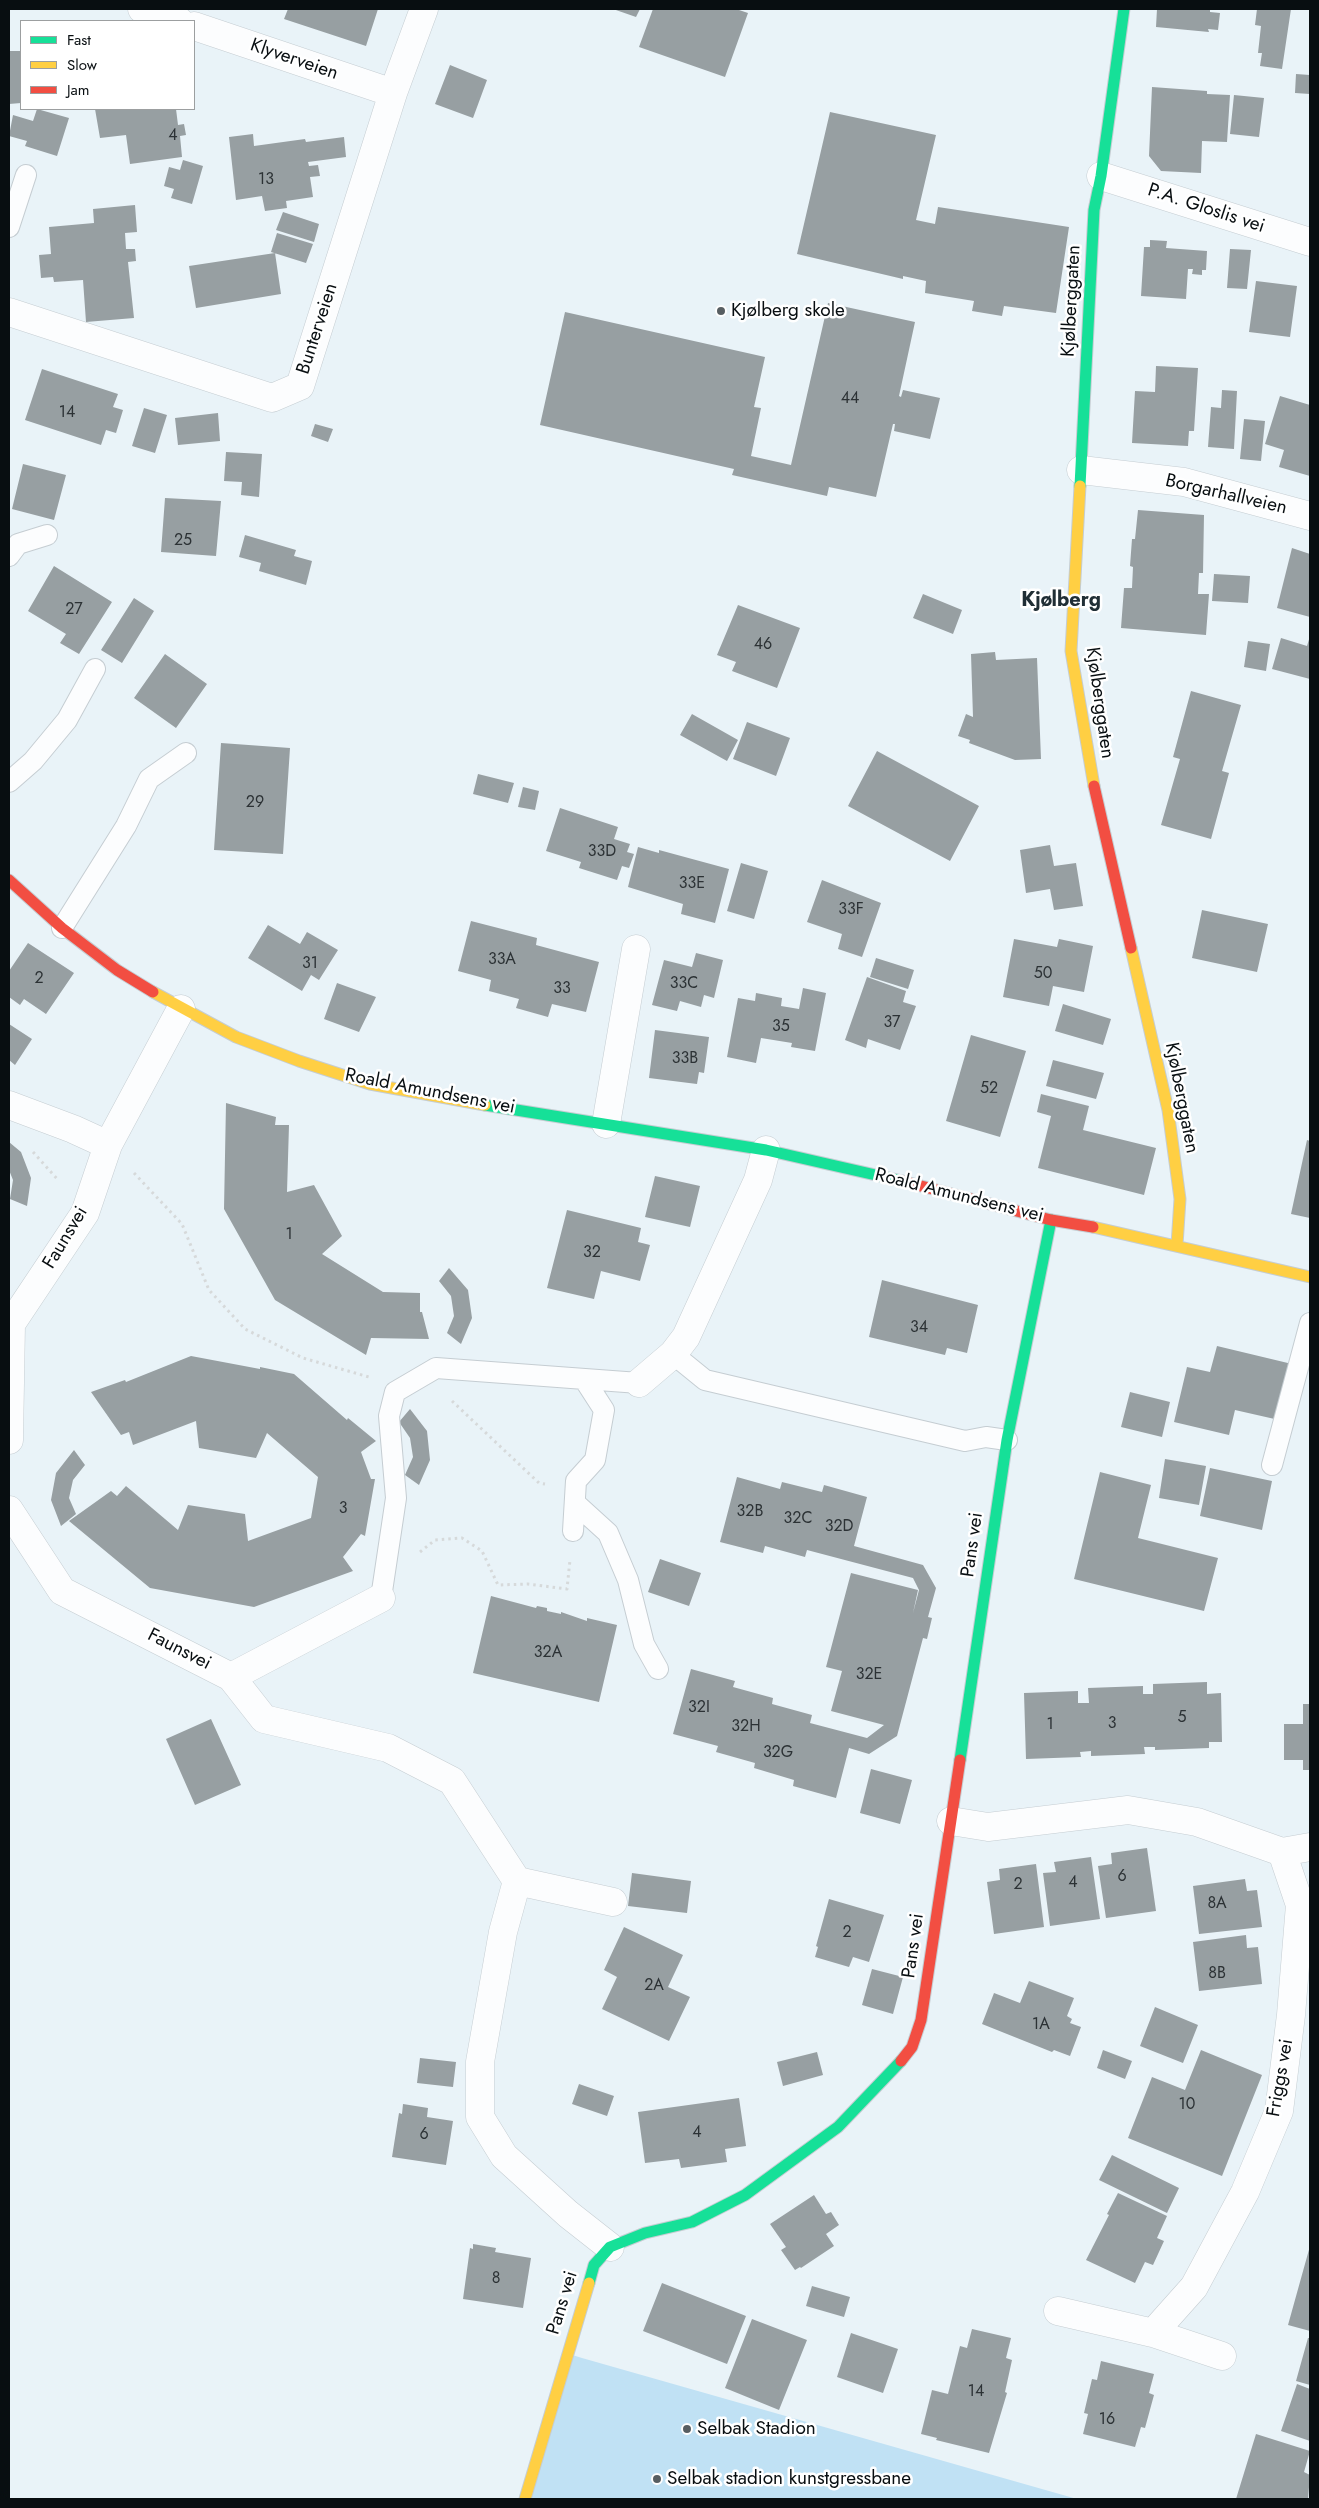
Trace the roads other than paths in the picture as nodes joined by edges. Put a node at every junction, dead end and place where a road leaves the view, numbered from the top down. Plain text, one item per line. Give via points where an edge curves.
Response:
1 (142, 9) edge
2 (424, 9) edge
3 (1124, 9) edge
4 (176, 20) edge
5 (195, 26) edge
6 (393, 93) junction
7 (26, 175) dead end
8 (1101, 176) junction
9 (9, 227) edge
10 (1310, 242) edge
11 (9, 312) edge
12 (1081, 470) junction
13 (1310, 516) edge
14 (47, 535) dead end
15 (9, 556) edge
16 (95, 668) dead end
17 (186, 753) dead end
18 (9, 782) edge
19 (9, 880) edge
20 (62, 928) junction
21 (636, 949) dead end
22 (181, 1008) junction
23 (9, 1105) edge
24 (606, 1124) junction
25 (108, 1145) junction
26 (766, 1150) junction
27 (1051, 1220) junction
28 (1177, 1246) junction
29 (1310, 1277) edge
30 (1310, 1323) edge
31 (10, 1324) edge
32 (673, 1354) junction
33 (584, 1379) junction
34 (639, 1383) joint
35 (9, 1440) edge
36 (1006, 1440) junction
37 (1272, 1465) dead end
38 (575, 1497) junction
39 (9, 1510) edge
40 (573, 1531) road end
41 (382, 1591) joint
42 (658, 1669) dead end
43 (231, 1677) junction
44 (951, 1821) junction
45 (1310, 1847) edge
46 (1282, 1852) junction
47 (517, 1881) junction
48 (613, 1902) dead end
49 (610, 2247) junction
50 (1058, 2311) dead end
51 (1152, 2333) junction
52 (1222, 2356) dead end
53 (525, 2499) edge

1 - 4 street
2 - 6 street, Bunterveien
3 - 8 street, Kjølberggaten
5 - 6 street, Klyverveien
6 - 11 street, Bunterveien via 300,386 272,398
7 - 9 lane
8 - 10 street, P.A. Gloslis vei
8 - 12 street, Kjølberggaten via 1094,210
12 - 13 street, Borgarhallveien via 1184,482
12 - 28 street, Kjølberggaten via 1071,651 1092,773 1168,1110 1180,1199
14 - 15 lane via 18,544
16 - 18 lane via 67,720 33,761
17 - 20 lane via 149,779 126,826
19 - 20 street, Roald Amundsens vei
20 - 22 street, Roald Amundsens vei via 117,970
21 - 24 street
22 - 24 street, Roald Amundsens vei via 236,1037 370,1084
22 - 25 street, Faunsvei
23 - 25 street
24 - 26 street, Roald Amundsens vei
25 - 31 street, Faunsvei via 85,1213
26 - 27 street, Roald Amundsens vei via 958,1194
26 - 32 street via 758,1180 686,1337
27 - 28 street, Roald Amundsens vei
27 - 36 street, Pans vei
28 - 29 street, Roald Amundsens vei
30 - 37 lane
31 - 35 street, Faunsvei
32 - 34 street
32 - 36 lane via 705,1380 965,1440 986,1437
33 - 34 lane
33 - 38 lane via 604,1410 596,1460 576,1481
33 - 41 lane via 436,1368 395,1392 389,1416 396,1498
36 - 44 street, Pans vei
38 - 40 lane
38 - 42 lane via 608,1533 628,1580 644,1644
39 - 43 street, Faunsvei via 62,1591
41 - 43 street, Faunsvei
43 - 47 street via 264,1719 388,1748 452,1781
44 - 46 street via 988,1827 1128,1810 1198,1822
44 - 49 street, Pans vei via 921,2020 912,2047 894,2070 838,2127 745,2195 692,2222 645,2233
45 - 46 street
46 - 51 street, Friggs vei via 1300,1905 1279,2110 1245,2192 1194,2287
47 - 48 street
47 - 49 street via 503,1932 480,2062 480,2117 504,2156
49 - 53 street, Pans vei via 594,2265
50 - 51 street
51 - 52 street

